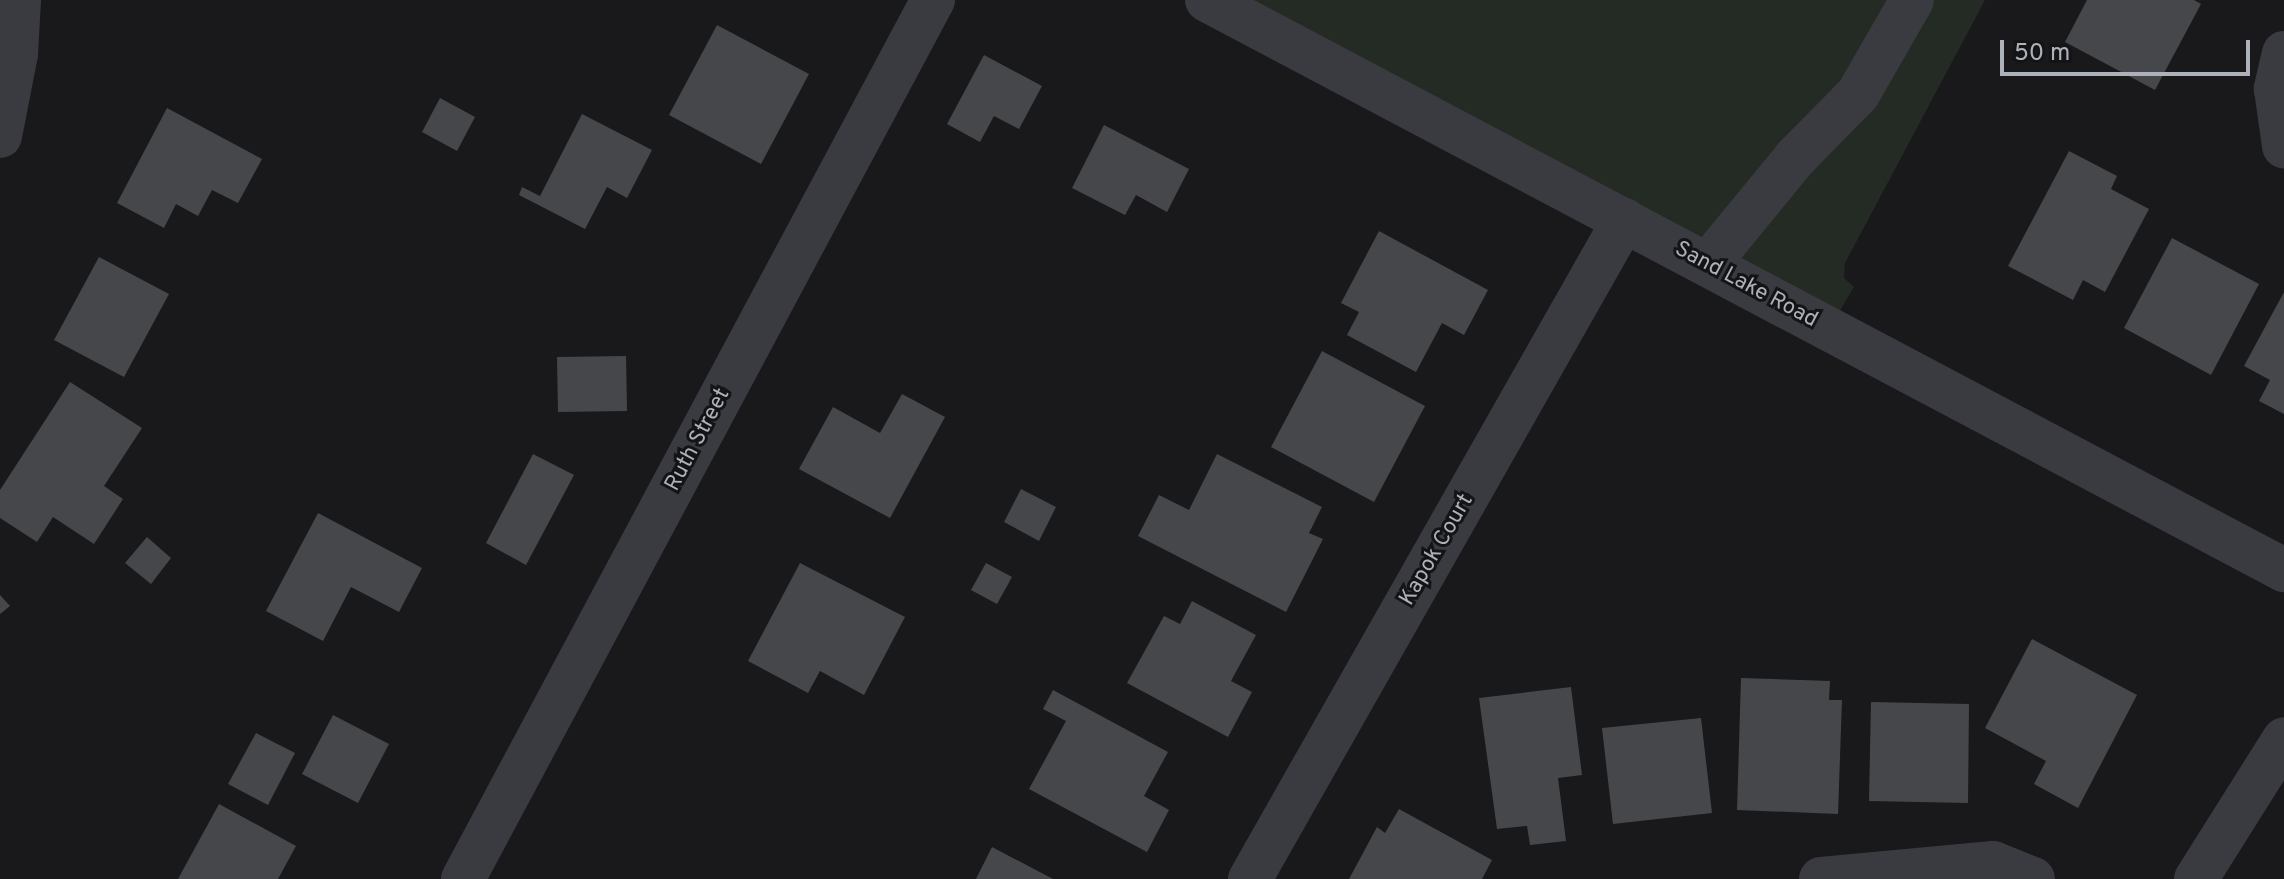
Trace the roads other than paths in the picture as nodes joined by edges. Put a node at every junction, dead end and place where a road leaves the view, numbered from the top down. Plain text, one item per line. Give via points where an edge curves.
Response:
1 (19, 0) edge
2 (933, 0) edge
3 (1207, 0) edge
4 (1912, 0) edge
5 (2284, 53) edge
6 (0, 136) edge
7 (2284, 146) edge
8 (1624, 220) junction
9 (1708, 264) junction
10 (2284, 570) edge
11 (2284, 739) edge
12 (463, 879) edge
13 (1250, 879) edge
14 (1821, 879) edge
15 (2033, 879) edge
16 (2196, 879) edge

1 - 6 street via 16,54
2 - 12 street, Ruth Street
3 - 8 street, Sand Lake Road
4 - 9 street via 1858,94 1795,158
5 - 7 street via 2276,89
8 - 9 street, Sand Lake Road
8 - 13 street, Kapok Court
9 - 10 street, Sand Lake Road
11 - 16 street
14 - 15 street via 1993,863

